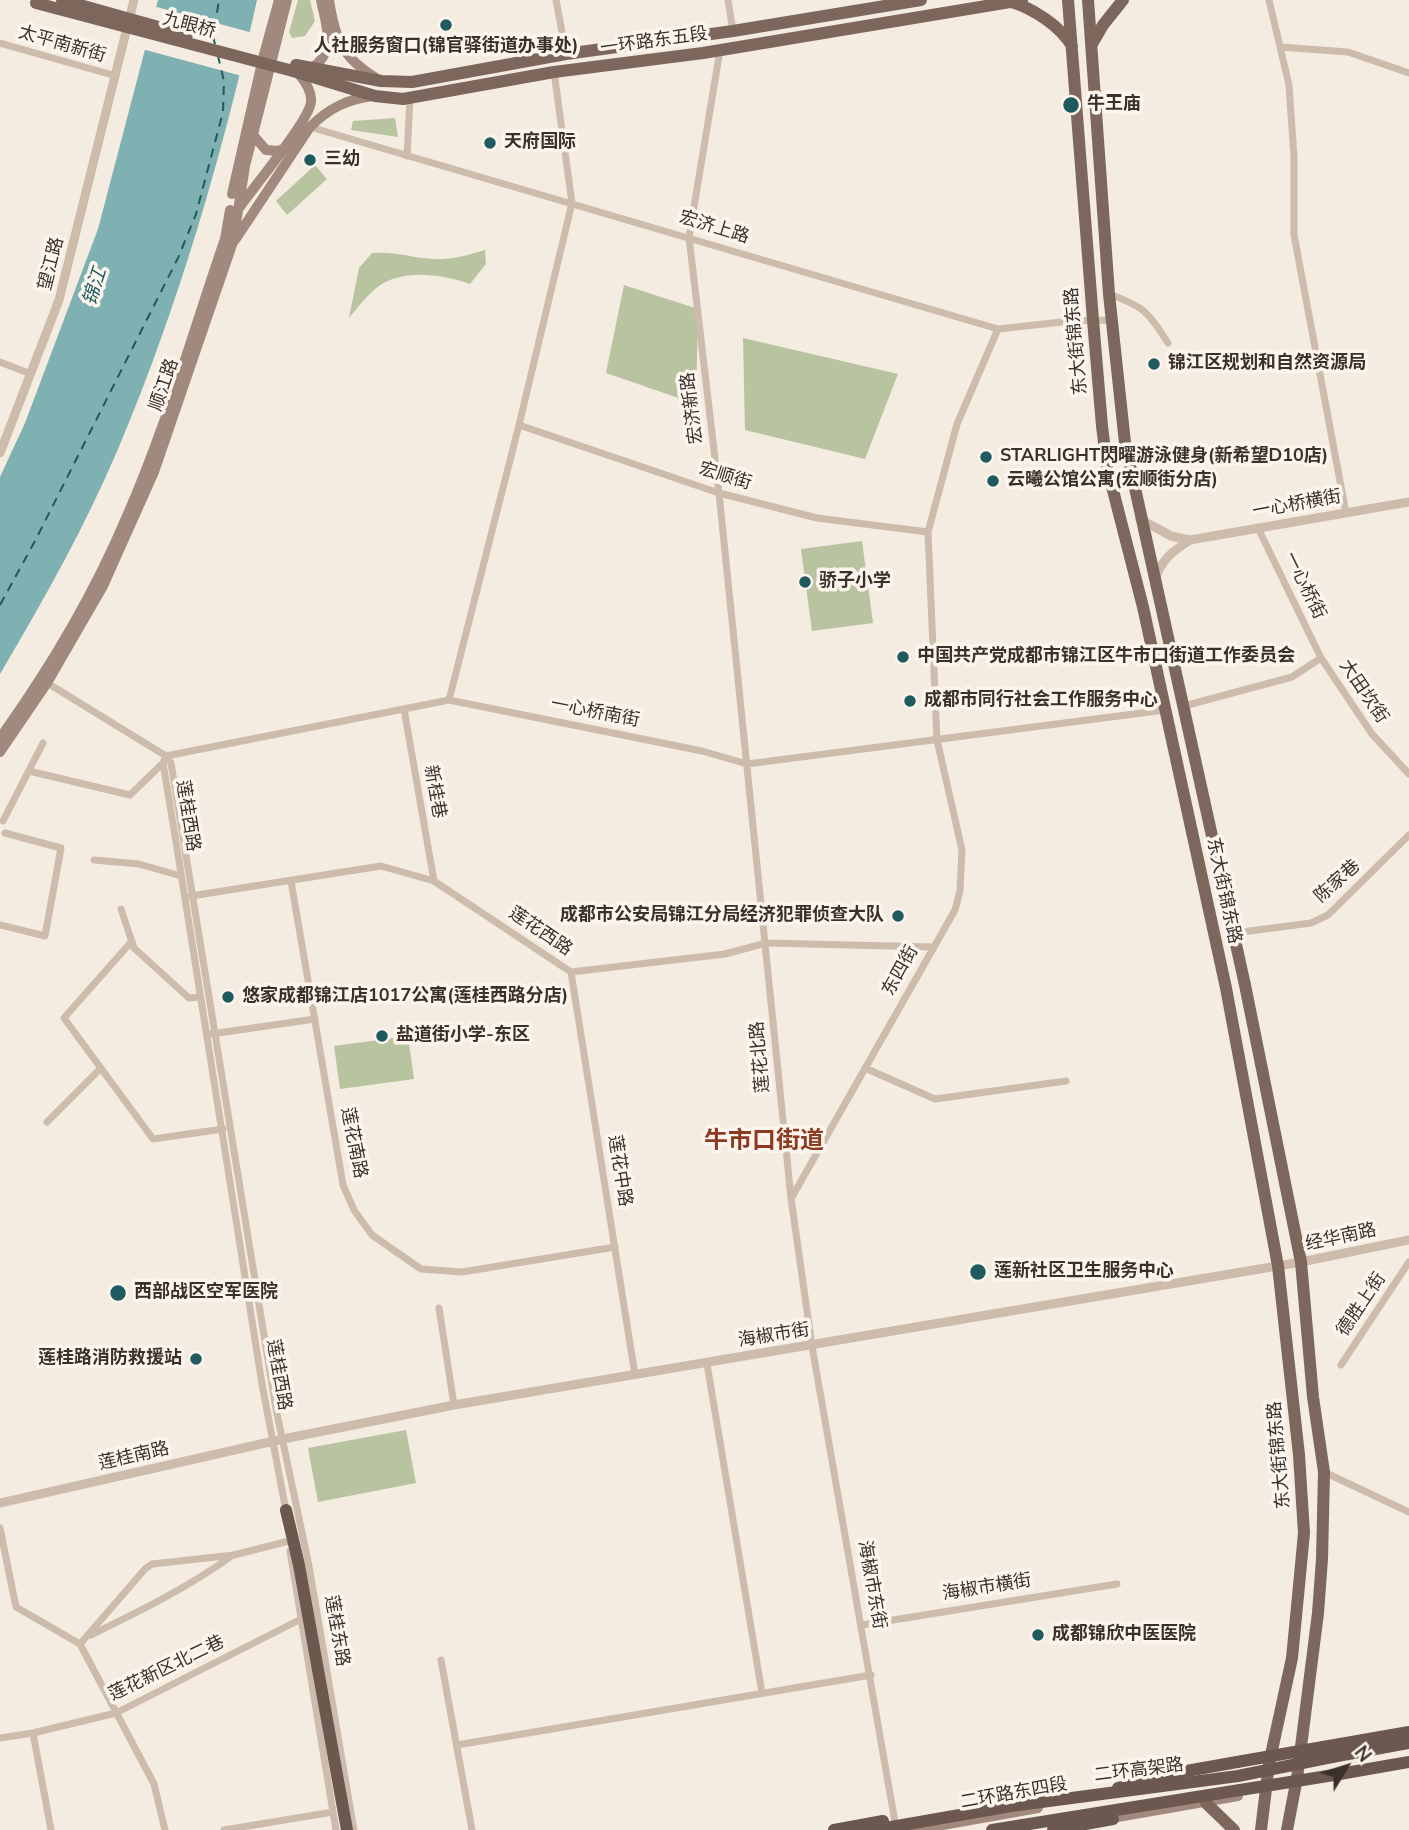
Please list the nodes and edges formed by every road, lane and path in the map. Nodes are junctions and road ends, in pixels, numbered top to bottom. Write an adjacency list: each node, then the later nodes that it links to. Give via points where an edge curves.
1 (62, 0): 24 (main road, 九眼桥, bridge)
2 (134, 0): 27 (street, 望江路)
3 (279, 0): 37 (main road, 顺江路, via 262,58)
4 (287, 0): 32 (main road, 顺江路)
5 (321, 0): 23 (main road, via 327,52)
6 (329, 0): 28 (main road, via 343,49)
7 (556, 0): 22 (street)
8 (728, 0): 16 (street)
9 (921, 0): 16 (main road, 一环路东五段)
10 (1068, 0): 20 (main road, 东大街锦东路)
11 (1088, 0): 18 (main road, 东大街锦东路)
12 (1123, 0): 18 (main road)
13 (1269, 0): 19 (street)
14 (1017, 1): 20 (main road, via 1067,37); 21 (main road, 一环路东五段)
15 (29, 2): 24 (main road, 九眼桥, bridge)
16 (733, 31): 22 (main road, 一环路东五段)
17 (0, 43): 27 (street, 太平南新街)
18 (1091, 44): 40 (main road, 东大街锦东路)
19 (1280, 47): 26 (street, via 1348,52); 53 (street, via 1289,85 1294,235)
20 (1073, 48): 41 (main road, 东大街锦东路)
21 (720, 50): 25 (main road, 一环路东五段); 38 (street, 宏济新路)
22 (566, 54): 28 (main road, 一环路东五段, via 412,82)
23 (312, 68): 24 (main road, 一环路东五段); 28 (main road, 一环路东五段)
24 (295, 70): 29 (main road, 一环路东五段); 33 (main road, via 309,90 311,105)
25 (554, 72): 30 (main road, 一环路东五段); 35 (street)
26 (1409, 73)
27 (116, 76): 46 (street, 望江路, via 59,300)
28 (381, 82)
29 (375, 96): 30 (main road, 一环路东五段); 31 (main road, via 342,103)
30 (411, 99): 34 (street)
31 (310, 127): 34 (street, 宏济上路); 39 (main road)
32 (253, 135): 33 (main road, via 267,150); 36 (main road, 顺江路)
33 (285, 148): 36 (main road)
34 (407, 156): 35 (street, 宏济上路)
35 (572, 203): 38 (street, 宏济上路); 47 (street)
36 (236, 212): 37 (main road); 39 (main road, 顺江路)
37 (227, 226): 61 (main road, 顺江路, via 138,491 96,583)
38 (689, 237): 43 (street, 宏济上路); 49 (street, 宏济新路)
39 (233, 242): 61 (main road, 顺江路, via 135,518 103,586)
40 (1109, 293): 42 (main road, 东大街锦东路); 44 (street, via 1149,314)
41 (1093, 320): 42 (street, 宏济上路); 43 (street, 宏济上路); 52 (main road, 东大街锦东路, via 1101,426)
42 (1112, 320): 50 (main road, 东大街锦东路)
43 (998, 329): 56 (street, 东四街, via 957,424)
44 (1168, 343)
45 (0, 362): 46 (street)
46 (31, 374): 48 (street, 望江路)
47 (519, 425): 49 (street, 宏顺街); 62 (street)
48 (0, 453)
49 (719, 493): 56 (street, 宏顺街, via 817,518); 71 (street, 宏济新路)
50 (1136, 501): 52 (main road); 54 (main road, 东大街锦东路)
51 (1409, 502): 53 (street, 一心桥横街)
52 (1117, 506): 59 (main road, 东大街锦东路)
53 (1346, 513): 55 (street, 一心桥横街)
54 (1140, 519): 57 (street, 一心桥横街, via 1171,536); 58 (main road, 东大街锦东路)
55 (1258, 528): 57 (street, 一心桥横街); 60 (street, 一心桥街)
56 (928, 532): 67 (street, 东四街)
57 (1190, 540): 58 (street, 一心桥横街, via 1168,555)
58 (1155, 581): 59 (main road); 63 (main road, 东大街锦东路)
59 (1137, 585): 65 (main road, 东大街锦东路)
60 (1321, 658): 63 (street, via 1292,677); 73 (street, 大田坎街, via 1372,734)
61 (43, 681): 66 (main road, 顺江路); 69 (main road, 顺江路); 70 (street)
62 (449, 700): 64 (street, 一心桥南街); 71 (street, 一心桥南街)
63 (1184, 706): 84 (main road, 东大街锦东路)
64 (404, 709): 70 (street, 一心桥南街); 80 (street, 新桂巷)
65 (1165, 710): 67 (street, 一心桥南街); 104 (main road, 东大街锦东路, via 1226,988)
66 (0, 738)
67 (937, 740): 71 (street, 一心桥南街); 87 (street, 东四街, via 962,850 962,869 955,910)
68 (43, 743): 72 (street)
69 (0, 752)
70 (165, 760): 72 (street, via 131,795); 78 (street, 莲桂西路); 81 (street, 莲桂西路, via 171,763)
71 (747, 764): 86 (street, 莲花北路)
72 (29, 771): 74 (street)
73 (1409, 774)
74 (2, 820): 75 (street)
75 (2, 835): 83 (street, via 61,848 45,936)
76 (1409, 835): 84 (street, 陈家巷, via 1328,915 1311,923)
77 (94, 860): 78 (street, via 139,864)
78 (181, 876): 81 (street, 莲桂西路)
79 (290, 881): 80 (street, 莲花西路, via 381,866); 81 (street, 莲花西路); 90 (street, 莲花南路)
80 (433, 881): 88 (street, 莲花西路)
81 (189, 896): 89 (street, 莲桂西路); 92 (street, 莲桂西路)
82 (121, 908): 85 (street)
83 (0, 925)
84 (1234, 933): 102 (main road, 东大街锦东路)
85 (132, 941): 89 (street, via 189,998); 93 (street, via 64,1018)
86 (766, 943): 87 (street, 莲花西路); 88 (street, 莲花西路, via 725,954); 99 (street, 莲花北路)
87 (933, 947): 94 (street, 东四街)
88 (571, 972): 101 (street, 莲花中路)
89 (201, 997): 91 (street, 莲桂西路)
90 (315, 1019): 92 (street); 101 (street, 莲花南路, via 344,1185 372,1235 421,1269 462,1272)
91 (206, 1034): 92 (street); 98 (street, 莲桂西路)
92 (216, 1034): 97 (street, 莲桂西路)
93 (101, 1068): 96 (street); 98 (street, via 153,1139)
94 (864, 1068): 95 (street, via 935,1099); 99 (street, 东四街)
95 (1066, 1081)
96 (47, 1122)
97 (231, 1128): 98 (street); 111 (street, 莲桂西路)
98 (222, 1129): 111 (street, 莲桂西路, via 262,1384)
99 (791, 1198): 106 (street, 莲花北路)
100 (1409, 1240): 102 (street, 经华南路)
101 (615, 1247): 109 (street, 莲花中路)
102 (1301, 1262): 104 (street, 经华南路); 112 (main road, 东大街锦东路)
103 (1409, 1262): 108 (street, 德胜上街)
104 (1278, 1266): 106 (street, 海椒市街); 135 (main road, 东大街锦东路, via 1300,1455 1304,1533 1292,1658)
105 (439, 1308): 110 (street)
106 (812, 1346): 107 (street, 海椒市街); 121 (street, 海椒市东街)
107 (707, 1364): 109 (street, 海椒市街); 126 (street)
108 (1341, 1365)
109 (635, 1376): 110 (street, 海椒市街)
110 (454, 1405): 111 (street, 海椒市街)
111 (279, 1440): 113 (street, 莲桂南路); 114 (street, 莲桂东路); 148 (street, 莲桂东路, via 309,1566)
112 (1324, 1472): 115 (street); 133 (main road, 东大街锦东路, via 1318,1614)
113 (0, 1503)
114 (286, 1510): 117 (street, 莲桂东路); 147 (highway)
115 (1409, 1512)
116 (0, 1528): 123 (street, via 16,1607)
117 (289, 1541): 118 (street); 120 (street, 莲桂东路)
118 (234, 1555): 122 (street); 122 (street, via 152,1564)
119 (1118, 1584): 121 (street, 海椒市横街)
120 (300, 1619): 127 (street, 莲花新区北二巷); 141 (street, 莲桂东路)
121 (862, 1625): 125 (street, 海椒市东街)
122 (86, 1637): 123 (street)
123 (80, 1644): 127 (street)
124 (441, 1660): 132 (street)
125 (871, 1675): 126 (street); 152 (street, 海椒市东街)
126 (762, 1693): 132 (street)
127 (116, 1713): 128 (street, 莲花新区北二巷); 144 (street, via 154,1784)
128 (33, 1733): 130 (street, 莲花新区北二巷); 143 (street)
129 (1409, 1735): 133 (main road, 二环路东四段); 138 (highway, bridge, via 1164,1775)
130 (0, 1738)
131 (1409, 1743): 138 (highway, 二环高架路, bridge, via 1238,1776)
132 (457, 1745): 149 (street)
133 (1298, 1758): 135 (main road, 二环路东四段); 136 (main road, 东大街锦东路)
134 (1409, 1760): 136 (main road); 154 (highway, 二环高架路, bridge)
135 (1269, 1764): 137 (main road, 东大街锦东路); 153 (main road, 二环路东四段)
136 (1297, 1779): 137 (main road); 159 (main road, 东大街锦东路)
137 (1266, 1790): 139 (main road); 158 (main road, 东大街锦东路)
138 (1098, 1794): 140 (highway, 二环高架路, bridge)
139 (1206, 1803): 142 (main road); 157 (main road)
140 (1011, 1806): 150 (highway, bridge, via 970,1805); 151 (highway, 二环高架路, bridge)
141 (333, 1812): 145 (street); 146 (street, 莲桂东路)
142 (1113, 1819): 155 (main road); 156 (highway)
143 (51, 1830)
144 (165, 1830)
145 (224, 1830)
146 (336, 1830)
147 (347, 1830)
148 (354, 1830)
149 (472, 1830)
150 (834, 1830)
151 (874, 1830)
152 (896, 1830)
153 (915, 1830)
154 (992, 1830)
155 (1027, 1830)
156 (1052, 1830)
157 (1234, 1830)
158 (1261, 1830)
159 (1287, 1830)

